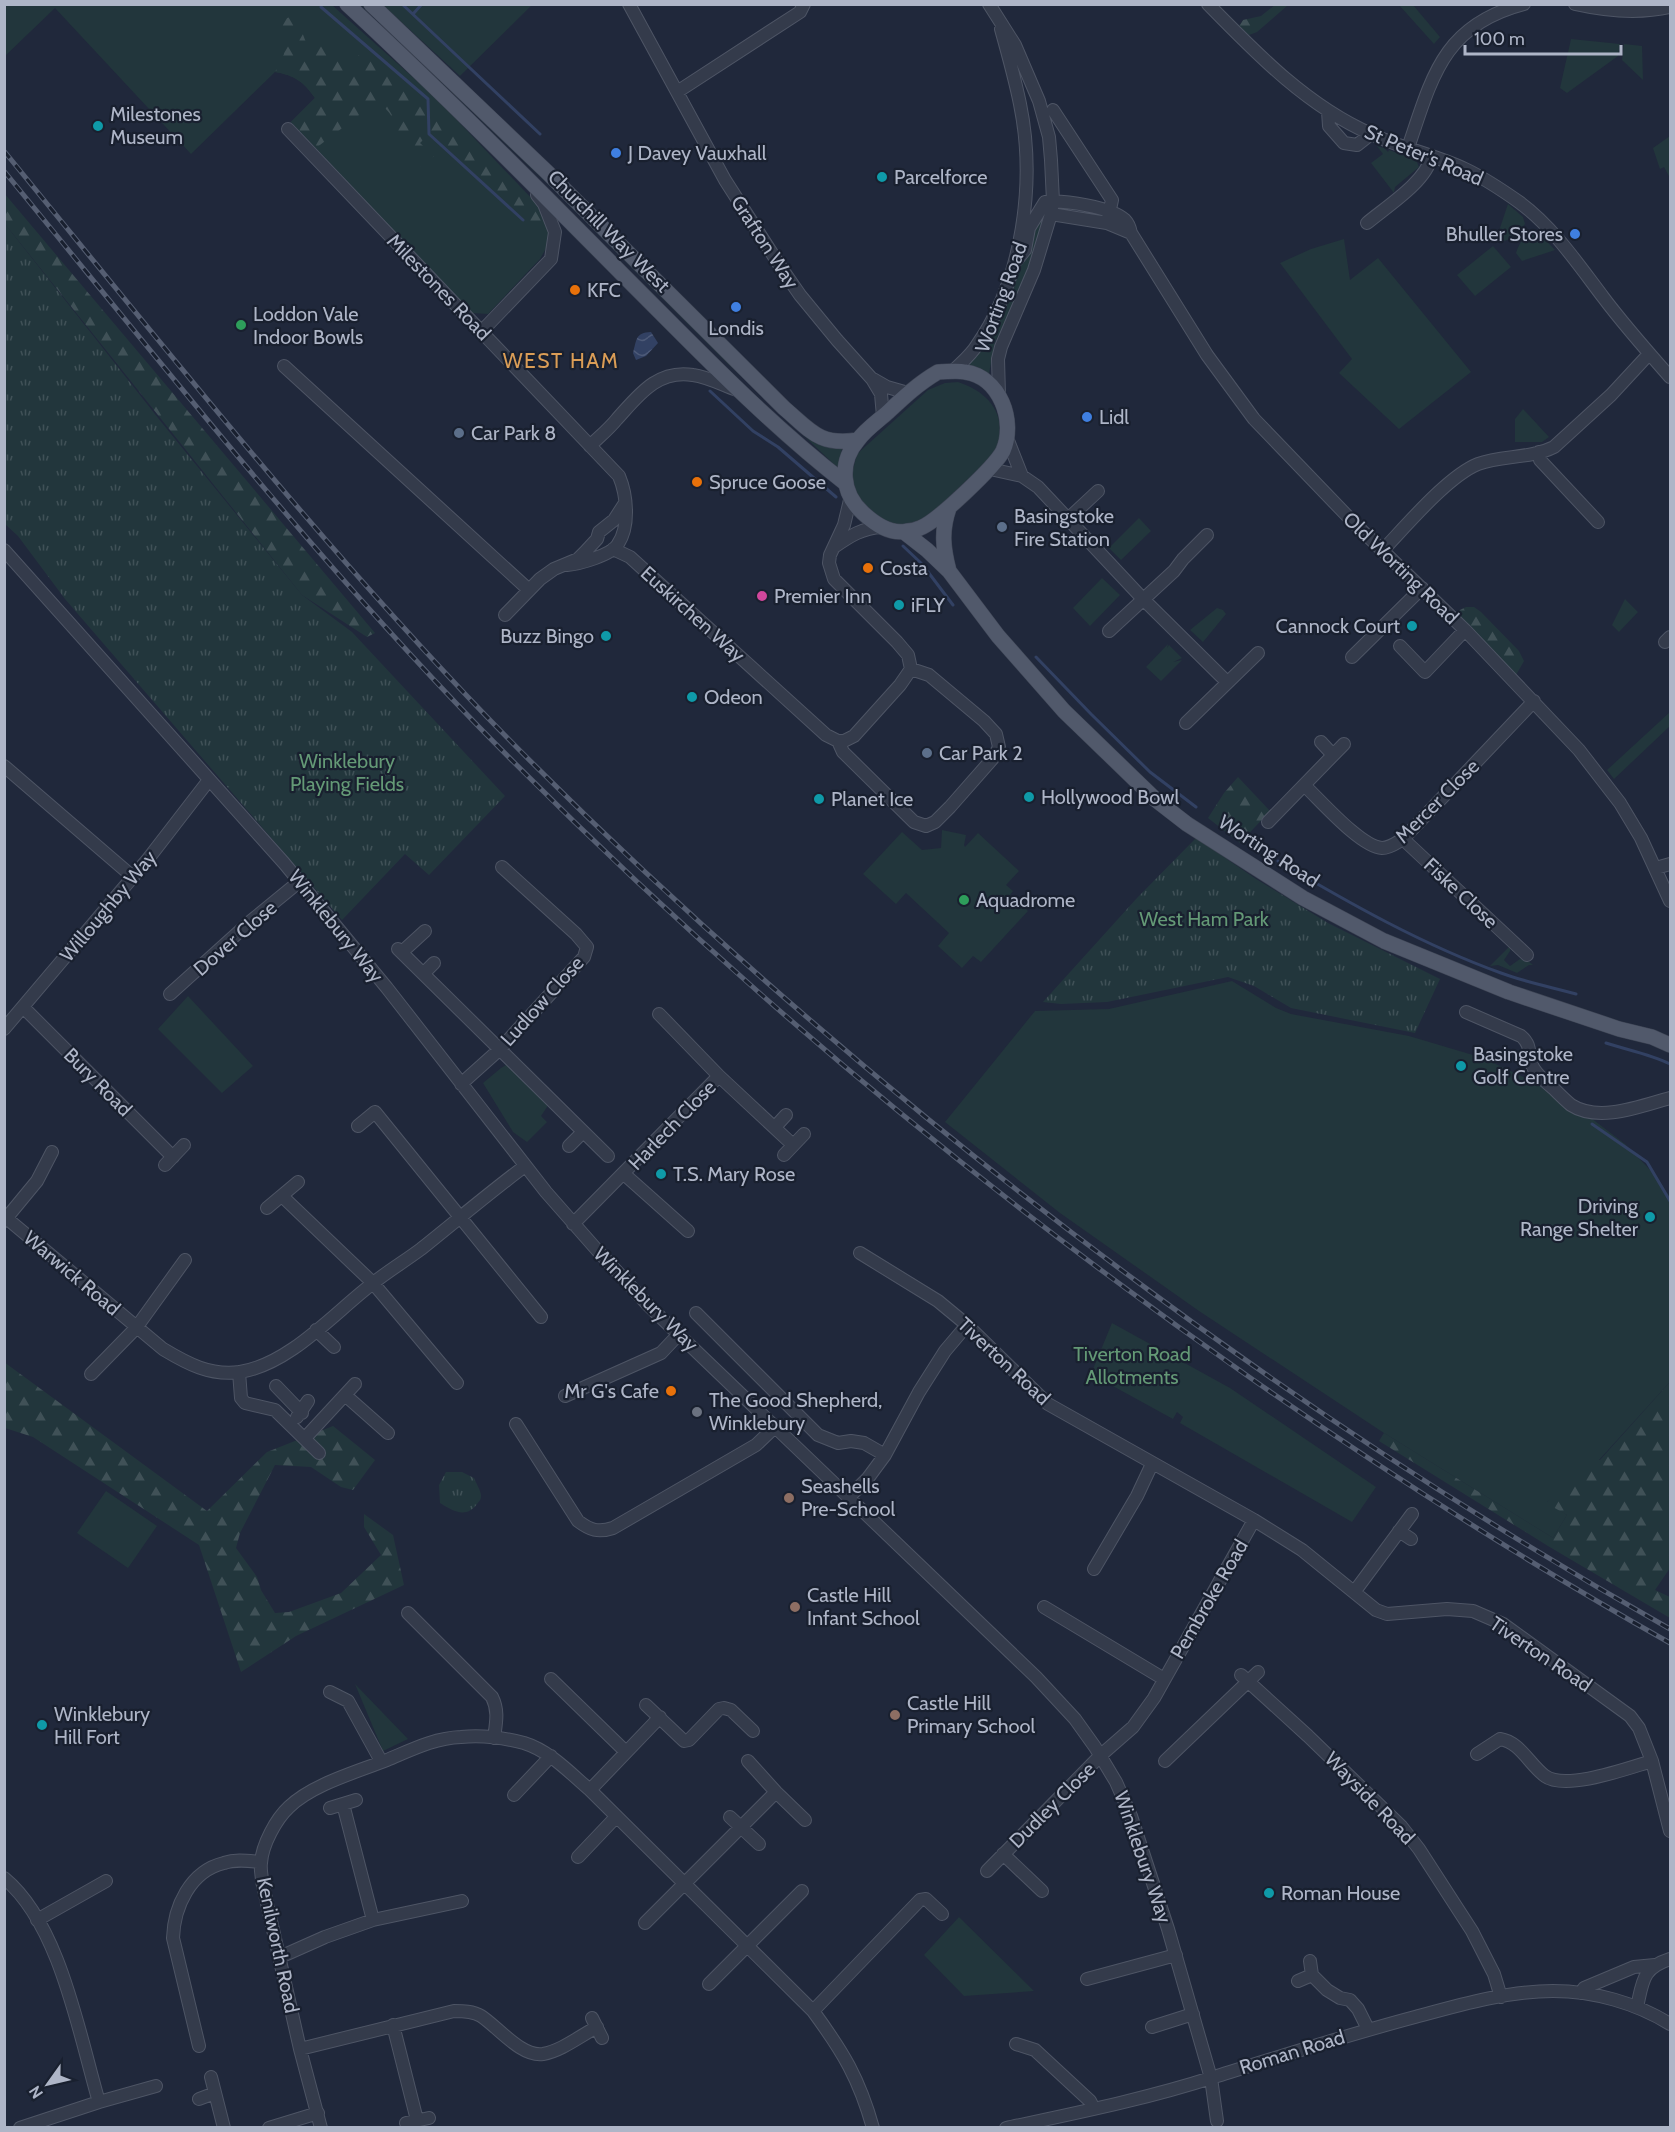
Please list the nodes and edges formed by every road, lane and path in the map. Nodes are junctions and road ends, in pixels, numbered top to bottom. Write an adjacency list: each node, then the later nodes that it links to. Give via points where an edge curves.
1 (347, 4): 17 (main road, Churchill Way West)
2 (371, 4): 35 (main road, Churchill Way West, via 784,408 819,437 840,442)
3 (629, 4): 11 (street, Grafton Way)
4 (804, 4): 11 (street, via 800,12)
5 (989, 4): 10 (street, Worting Road)
6 (1208, 4): 13 (street, St Peter's Road, via 1263,59)
7 (1524, 4): 16 (street, via 1479,22 1445,55 1428,89)
8 (1575, 4): 9 (street, via 1630,11)
9 (1671, 7)
10 (999, 21): 19 (street, Worting Road, via 1022,116); 20 (street, Worting Road, via 1015,45 1039,101 1050,143)
11 (677, 92): 29 (street, Grafton Way, via 725,180 782,269)
12 (1053, 110): 21 (street, via 1112,200)
13 (1329, 111): 15 (street, St Peter's Road); 15 (street, via 1329,126 1344,143 1357,145)
14 (288, 129): 24 (street, Milestones Road)
15 (1371, 134): 16 (street, St Peter's Road)
16 (1408, 148): 18 (street, St Peter's Road)
17 (502, 154): 24 (street, via 544,204 555,232 550,259); 30 (main road, Churchill Way West)
18 (1431, 156): 22 (street, via 1424,175); 25 (street, St Peter's Road, via 1482,178 1535,216 1563,245)
19 (1025, 189): 20 (street); 23 (street, Worting Road)
20 (1049, 207): 21 (street, Old Worting Road); 23 (street, Worting Road, via 1029,228 1025,250); 32 (street, Worting Road, via 1034,270 1001,347)
21 (1109, 218): 55 (street, Old Worting Road, via 1131,233 1212,363 1254,419)
22 (1367, 224)
23 (1017, 260): 27 (street, Worting Road, via 991,323 977,346)
24 (481, 332): 36 (street, Milestones Road)
25 (1649, 354): 28 (street, St Peter's Road); 37 (street, via 1565,438)
26 (284, 366): 59 (street)
27 (952, 372): 31 (main road, via 938,372); 32 (main road, via 981,378)
28 (1671, 377)
29 (872, 379): 31 (street, Grafton Way); 33 (street, Grafton Way, via 881,394)
30 (738, 390): 36 (street, via 693,375 662,377 641,392); 40 (main road, Churchill Way West)
31 (908, 393): 33 (main road)
32 (999, 395): 34 (main road, via 1006,409)
33 (883, 416): 35 (main road)
34 (1007, 438): 38 (main road); 39 (street)
35 (858, 440): 40 (main road, via 848,454)
36 (590, 446): 43 (street, Milestones Road, via 619,476)
37 (1539, 452): 46 (street, via 1540,460); 55 (street, via 1495,459 1464,472)
38 (990, 469): 39 (street); 44 (main road)
39 (1022, 476): 45 (street)
40 (845, 483): 42 (main road)
41 (1098, 491): 45 (street)
42 (850, 500): 48 (main road); 53 (street)
43 (625, 504): 47 (street); 52 (street, Milestones Road, via 626,523)
44 (949, 508): 49 (main road, via 920,528); 57 (main road, Worting Road, via 942,539)
45 (1068, 519): 60 (street)
46 (1597, 522)
47 (605, 527): 51 (street); 52 (street, via 616,529)
48 (882, 527): 49 (main road); 53 (street, via 857,532)
49 (904, 532): 57 (main road, Worting Road)
50 (1207, 534): 60 (street)
51 (597, 538): 52 (street, via 602,548); 56 (street)
52 (614, 546): 56 (street, via 591,560); 71 (street, Euskirchen Way, via 826,735)
53 (832, 549): 67 (street, via 834,579 897,642 908,655)
54 (4, 550): 76 (street, Winklebury Way)
55 (1383, 550): 58 (street, Old Worting Road)
56 (567, 565): 59 (street, via 554,569)
57 (949, 571): 96 (main road, Worting Road, via 998,636 1064,711 1156,800 1187,824 1303,898 1384,941 1509,992)
58 (1422, 588): 62 (street, Old Worting Road); 66 (street)
59 (529, 590): 61 (street)
60 (1143, 599): 63 (street); 68 (street)
61 (505, 615)
62 (1465, 630): 64 (street, via 1425,672); 69 (street, Old Worting Road)
63 (1109, 631)
64 (1400, 646)
65 (1258, 653): 68 (street)
66 (1352, 657)
67 (911, 669): 71 (street, via 854,736); 71 (street, Euskirchen Way, via 939,682 996,734 999,747 935,822 926,826 914,822 843,752)
68 (1227, 682): 70 (street)
69 (1534, 702): 79 (street, Mercer Close); 82 (street, Old Worting Road, via 1579,750 1620,803)
70 (1186, 723)
71 (838, 741)
72 (1321, 742): 74 (street)
73 (1344, 744): 74 (street)
74 (1334, 755): 77 (street)
75 (4, 766): 83 (street)
76 (209, 780): 83 (street, Willoughby Way); 84 (street, Winklebury Way)
77 (1305, 786): 78 (street); 79 (street, Mercer Close, via 1365,843 1390,848)
78 (1268, 822)
79 (1403, 839): 87 (street, Fiske Close)
80 (1671, 864): 82 (street)
81 (502, 867): 98 (street, Ludlow Close, via 587,947 584,957)
82 (1656, 868): 85 (street, Old Worting Road)
83 (133, 877): 91 (street, Willoughby Way)
84 (300, 881): 90 (street, Dover Close); 100 (street, Winklebury Way)
85 (1671, 902)
86 (425, 931): 89 (street, via 400,950)
87 (1519, 952)
88 (434, 963): 89 (street)
89 (424, 973): 98 (street)
90 (170, 994)
91 (23, 1007): 94 (street, Willoughby Way); 108 (street, Bury Road, via 169,1161)
92 (1466, 1012): 101 (street, via 1521,1036 1530,1048 1535,1071 1581,1109 1601,1113)
93 (659, 1014): 99 (street, Harlech Close)
94 (4, 1029)
95 (1671, 1033): 96 (main road, Worting Road)
96 (1652, 1037): 97 (main road, Worting Road)
97 (1671, 1045)
98 (500, 1049): 100 (street, Ludlow Close); 105 (street)
99 (720, 1076): 104 (street, Harlech Close); 114 (street, Harlech Close)
100 (461, 1084): 113 (street, Winklebury Way)
101 (1671, 1098)
102 (786, 1115): 104 (street)
103 (358, 1126): 118 (street, via 375,1112)
104 (775, 1127): 107 (street, Harlech Close)
105 (584, 1132): 109 (street); 112 (street)
106 (804, 1134): 107 (street)
107 (794, 1145): 111 (street)
108 (184, 1146)
109 (569, 1146)
110 (52, 1152): 119 (street, Warwick Road, via 37,1181)
111 (784, 1155)
112 (608, 1156)
113 (525, 1166): 118 (street, Warwick Road); 120 (street, Winklebury Way)
114 (624, 1174): 120 (street, Harlech Close); 121 (street, Harlech Close)
115 (298, 1182): 116 (street)
116 (282, 1196): 117 (street); 124 (street)
117 (267, 1208)
118 (459, 1216): 124 (street, Warwick Road); 126 (street)
119 (5, 1218): 128 (street, Warwick Road)
120 (573, 1224): 130 (street, Winklebury Way)
121 (688, 1231)
122 (860, 1253): 127 (street, Tiverton Road, via 938,1300)
123 (185, 1260): 128 (street, Warwick Road)
124 (373, 1283): 129 (street, Warwick Road); 134 (street)
125 (696, 1313): 147 (street, via 818,1435 838,1443 864,1443)
126 (541, 1317)
127 (967, 1325): 147 (street, via 919,1392); 148 (street, Tiverton Road, via 1048,1404)
128 (136, 1328): 132 (street, Warwick Road, via 190,1366 209,1372); 133 (street, Warwick Road)
129 (316, 1330): 131 (street); 132 (street, Warwick Road, via 275,1360)
130 (679, 1334): 138 (street, via 661,1353); 143 (street, Winklebury Way)
131 (334, 1347)
132 (239, 1372): 142 (street, via 245,1403 275,1410)
133 (91, 1374)
134 (457, 1383)
135 (355, 1384): 137 (street)
136 (276, 1386): 140 (street)
137 (345, 1395): 144 (street); 145 (street)
138 (565, 1396)
139 (308, 1401): 140 (street)
140 (302, 1413): 142 (street)
141 (516, 1424): 143 (street, via 578,1521 596,1532 613,1528 756,1445)
142 (291, 1425): 145 (street)
143 (776, 1426): 149 (street, Winklebury Way)
144 (388, 1433)
145 (305, 1438): 146 (street)
146 (318, 1453)
147 (885, 1455): 149 (street)
148 (1152, 1464): 151 (street, Tiverton Road); 154 (street)
149 (849, 1497): 168 (street, Winklebury Way, via 1036,1677 1075,1719)
150 (1412, 1514): 152 (street)
151 (1254, 1520): 155 (street, Tiverton Road, via 1302,1550); 161 (street, Pembroke Road)
152 (1399, 1531): 153 (street); 155 (street)
153 (1412, 1539)
154 (1094, 1569)
155 (1354, 1591): 174 (street, Tiverton Road, via 1376,1610 1387,1614 1464,1610 1503,1624 1630,1716)
156 (1044, 1607): 161 (street, Pembroke Road)
157 (408, 1613): 166 (street, via 492,1697 497,1716)
158 (1258, 1672): 159 (street)
159 (1244, 1678): 173 (street); 212 (street, Wayside Road, via 1401,1826 1472,1931)
160 (551, 1679): 167 (street)
161 (1164, 1679): 168 (street, Pembroke Road, via 1133,1727)
162 (330, 1692): 171 (street, via 348,1701)
163 (646, 1705): 164 (street)
164 (660, 1717): 165 (street, via 684,1741 724,1708); 167 (street)
165 (753, 1731)
166 (494, 1738): 169 (street, Kenilworth Road, via 537,1747); 171 (street, Kenilworth Road, via 438,1740)
167 (626, 1752): 175 (street)
168 (1101, 1755): 187 (street, Dudley Close); 202 (street, Winklebury Way, via 1135,1825)
169 (551, 1756): 175 (street, Kenilworth Road); 177 (street)
170 (1477, 1756): 174 (street, via 1500,1739 1510,1740 1546,1776 1560,1782 1606,1775)
171 (381, 1761): 189 (street, Kenilworth Road, via 308,1793 289,1807 273,1826)
172 (748, 1761): 176 (street)
173 (1165, 1761)
174 (1652, 1761): 185 (street, Tiverton Road)
175 (590, 1790): 181 (street, Kenilworth Road)
176 (776, 1792): 183 (street); 184 (street)
177 (514, 1795)
178 (356, 1800): 179 (street)
179 (343, 1804): 180 (street); 198 (street)
180 (330, 1808)
181 (616, 1817): 188 (street); 193 (street, Kenilworth Road)
182 (730, 1817): 184 (street)
183 (805, 1820)
184 (740, 1827): 186 (street); 193 (street)
185 (1671, 1831)
186 (759, 1844)
187 (1003, 1854): 190 (street, Dudley Close); 195 (street, Dudley Close)
188 (578, 1857)
189 (261, 1862): 203 (street, Kenilworth Road); 222 (street, via 222,1863 207,1870 179,1903 173,1938)
190 (987, 1870)
191 (4, 1878): 197 (street, via 18,1890)
192 (106, 1881): 197 (street)
193 (683, 1884): 199 (street); 201 (street, Kenilworth Road)
194 (802, 1891): 201 (street)
195 (1042, 1891)
196 (458, 1898): 198 (street)
197 (38, 1920): 229 (street, via 63,1976)
198 (374, 1920): 203 (street)
199 (645, 1923)
200 (933, 1924): 214 (street, via 944,1912 926,1899 920,1900)
201 (748, 1944): 210 (street); 214 (street, Kenilworth Road)
202 (1176, 1954): 208 (street); 215 (street, Winklebury Way)
203 (280, 1957): 223 (street, Kenilworth Road)
204 (1671, 1959): 206 (street)
205 (1310, 1961): 207 (street)
206 (1655, 1965): 211 (street, via 1634,1967 1584,1988); 213 (street, via 1646,1975)
207 (1312, 1975): 209 (street); 220 (street, via 1327,1990 1350,2000)
208 (1087, 1979)
209 (1298, 1981)
210 (709, 1984)
211 (1581, 1993): 212 (street, Roman Road, via 1553,1991); 213 (street, Roman Road)
212 (1501, 1997): 220 (street, Roman Road)
213 (1637, 2007): 216 (street, Roman Road)
214 (813, 2011): 239 (street, Kenilworth Road, via 854,2073)
215 (1192, 2014): 218 (street, via 1167,2028); 225 (street, Winklebury Way)
216 (1671, 2024)
217 (393, 2025): 219 (street, via 466,2011 479,2014 514,2043 540,2055); 223 (street); 232 (street)
218 (1152, 2027)
219 (597, 2028)
220 (1368, 2029): 225 (street, Roman Road)
221 (1016, 2044): 230 (street, via 1035,2050)
222 (200, 2047)
223 (300, 2049): 231 (street, Kenilworth Road)
224 (211, 2078): 227 (street)
225 (1211, 2078): 230 (street, Roman Road); 233 (street, Winklebury Way)
226 (156, 2086): 229 (street)
227 (215, 2093): 228 (street); 236 (street)
228 (199, 2099)
229 (99, 2102): 234 (street)
230 (1094, 2109): 240 (street, Roman Road)
231 (318, 2113): 237 (street); 238 (street, Kenilworth Road)
232 (417, 2120)
233 (1217, 2121)
234 (51, 2123): 235 (street)
235 (20, 2127)
236 (224, 2127)
237 (269, 2127)
238 (321, 2127)
239 (873, 2127)
240 (1006, 2127)

